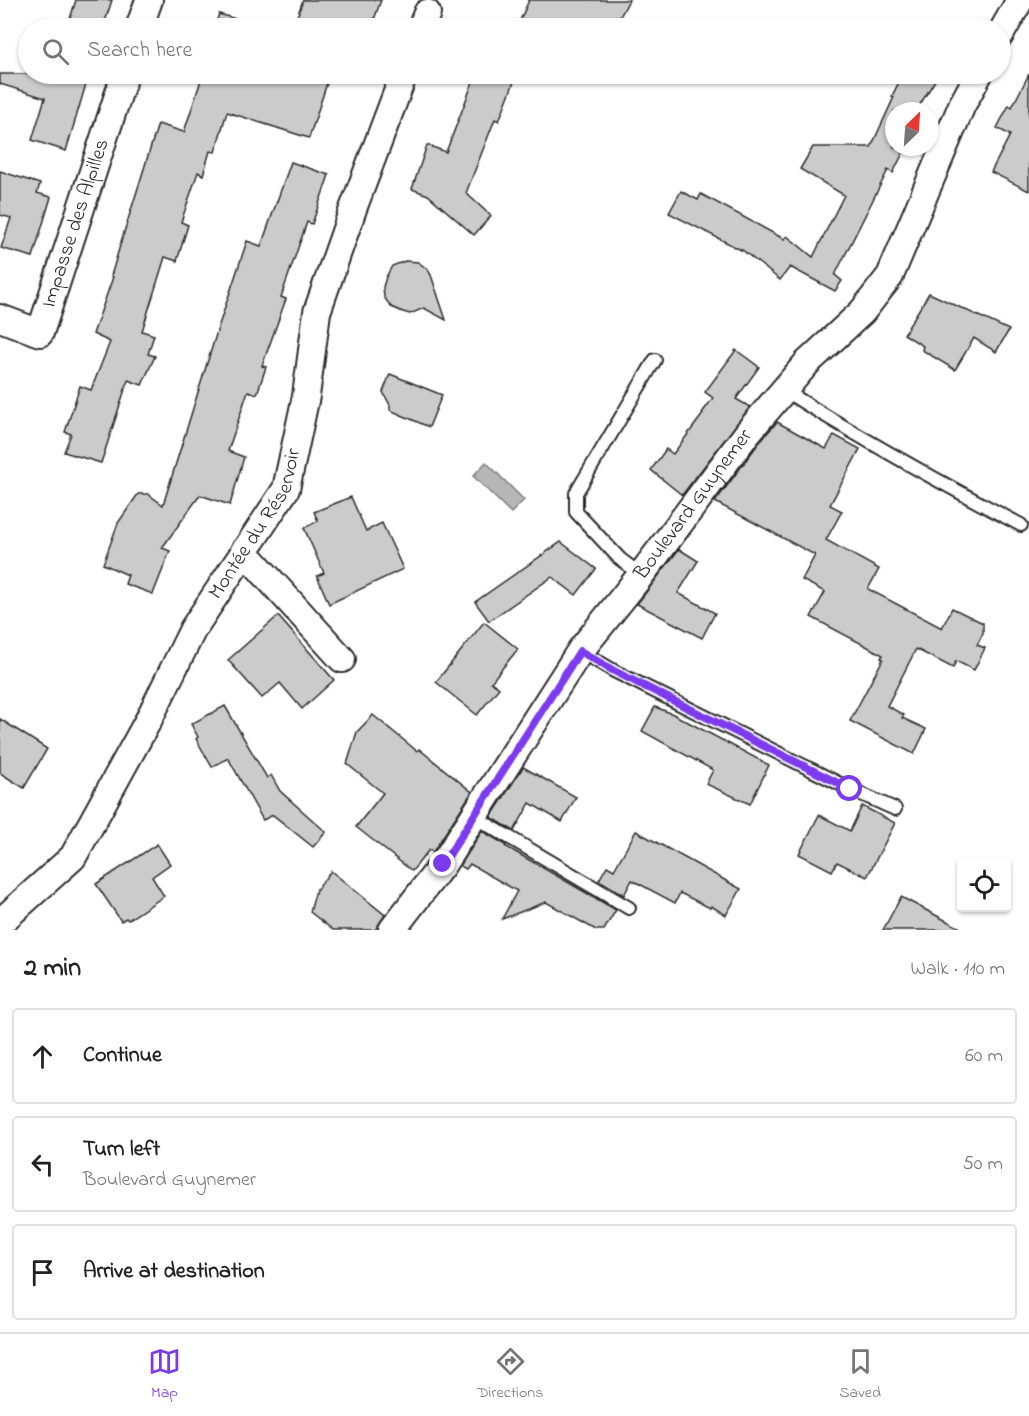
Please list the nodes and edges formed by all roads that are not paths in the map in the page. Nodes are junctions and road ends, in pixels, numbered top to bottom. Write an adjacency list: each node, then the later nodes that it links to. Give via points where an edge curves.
1 (149, 0): 3 (street)
2 (1020, 0): 4 (street)
3 (143, 18)
4 (1010, 18)
5 (122, 84): 8 (street, Impasse des Alpilles, via 40,333)
6 (400, 84): 12 (street, Montée du Réservoir, via 317,312 306,396 286,489)
7 (974, 84): 10 (street, Boulevard Guynemer, via 890,276 862,312)
8 (0, 318)
9 (655, 360): 13 (lane, via 576,493 576,512 620,559)
10 (784, 390): 11 (lane); 13 (street, Boulevard Guynemer)
11 (1021, 525)
12 (244, 550): 15 (street); 19 (street, Montée du Réservoir, via 193,629 72,857)
13 (641, 575): 14 (street, Boulevard Guynemer)
14 (580, 651): 16 (lane, via 624,677); 17 (street, Boulevard Guynemer)
15 (342, 659)
16 (895, 809)
17 (473, 816): 18 (lane); 20 (street, Boulevard Guynemer, via 443,864)
18 (629, 908)
19 (0, 920)
20 (392, 930)

